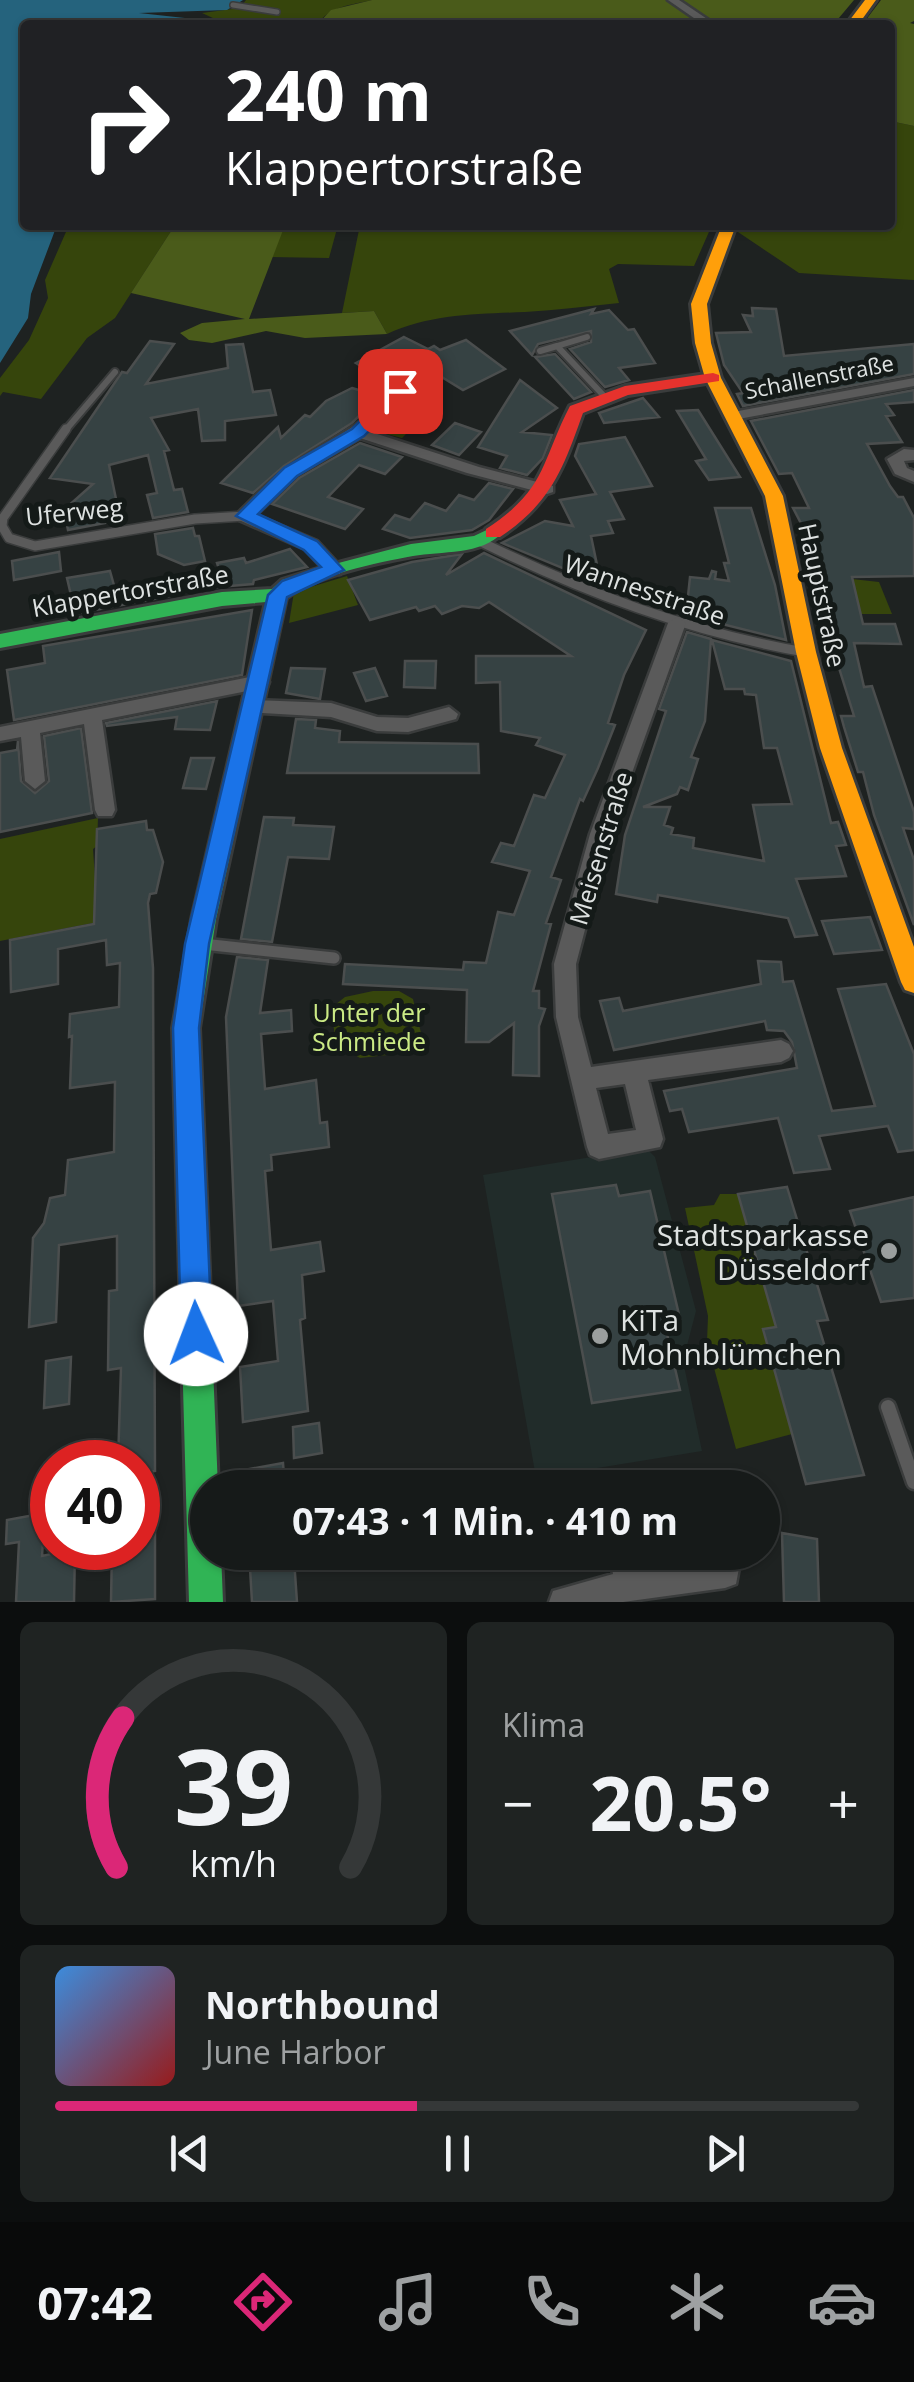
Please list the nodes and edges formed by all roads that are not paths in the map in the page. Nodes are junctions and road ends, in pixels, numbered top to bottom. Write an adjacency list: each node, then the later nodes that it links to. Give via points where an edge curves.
1 (673, 0): 5 (street)
2 (871, 0): 6 (street)
3 (234, 4): 4 (lane)
4 (277, 12)
5 (703, 20)
6 (856, 20)
7 (727, 230): 13 (street, Hauptstraße, via 699,304)
8 (587, 337): 9 (lane)
9 (557, 346): 10 (lane); 15 (lane)
10 (540, 351)
11 (115, 372): 21 (lane, Uferweg, via 80,409 3,518 9,538 34,546)
12 (406, 378): 17 (street)
13 (714, 378): 15 (street); 16 (street, Hauptstraße)
14 (914, 382): 16 (street, Schallenstraße)
15 (604, 396): 20 (street, Klappertorstraße, via 576,410)
16 (733, 416): 27 (street, Hauptstraße, via 774,496)
17 (358, 432): 20 (street); 21 (street, via 290,472)
18 (914, 455): 19 (street, via 895,460)
19 (914, 477)
20 (547, 489): 22 (street, Klappertorstraße)
21 (245, 516): 23 (street, Uferweg, via 311,545)
22 (479, 541): 23 (street, Klappertorstraße); 25 (lane, Wannesstraße, via 558,582)
23 (334, 570): 24 (street, Klappertorstraße)
24 (278, 595): 26 (street, Klappertorstraße, via 222,599); 28 (street)
25 (678, 623): 27 (lane, Wannesstraße); 42 (street, Meisenstraße, via 600,834 565,964 567,1018)
26 (0, 642)
27 (806, 652): 36 (street, Hauptstraße, via 849,807)
28 (260, 682): 29 (street); 31 (street)
29 (254, 708): 30 (street, via 331,710 408,725); 37 (street)
30 (449, 714)
31 (92, 716): 32 (street); 35 (street)
32 (30, 728): 33 (street); 34 (street)
33 (0, 734)
34 (35, 781)
35 (106, 810)
36 (905, 938): 39 (street, Hauptstraße)
37 (197, 944): 38 (lane); 48 (street, via 186,1028)
38 (334, 958)
39 (914, 982)
40 (782, 1051): 41 (street)
41 (634, 1072): 42 (street); 42 (street, Meisenstraße, via 651,1138 599,1148)
42 (581, 1079)
43 (888, 1407): 44 (lane)
44 (914, 1482)
45 (627, 1570): 47 (street)
46 (726, 1570): 47 (street)
47 (630, 1586): 49 (street)
48 (206, 1602)
49 (564, 1602)

